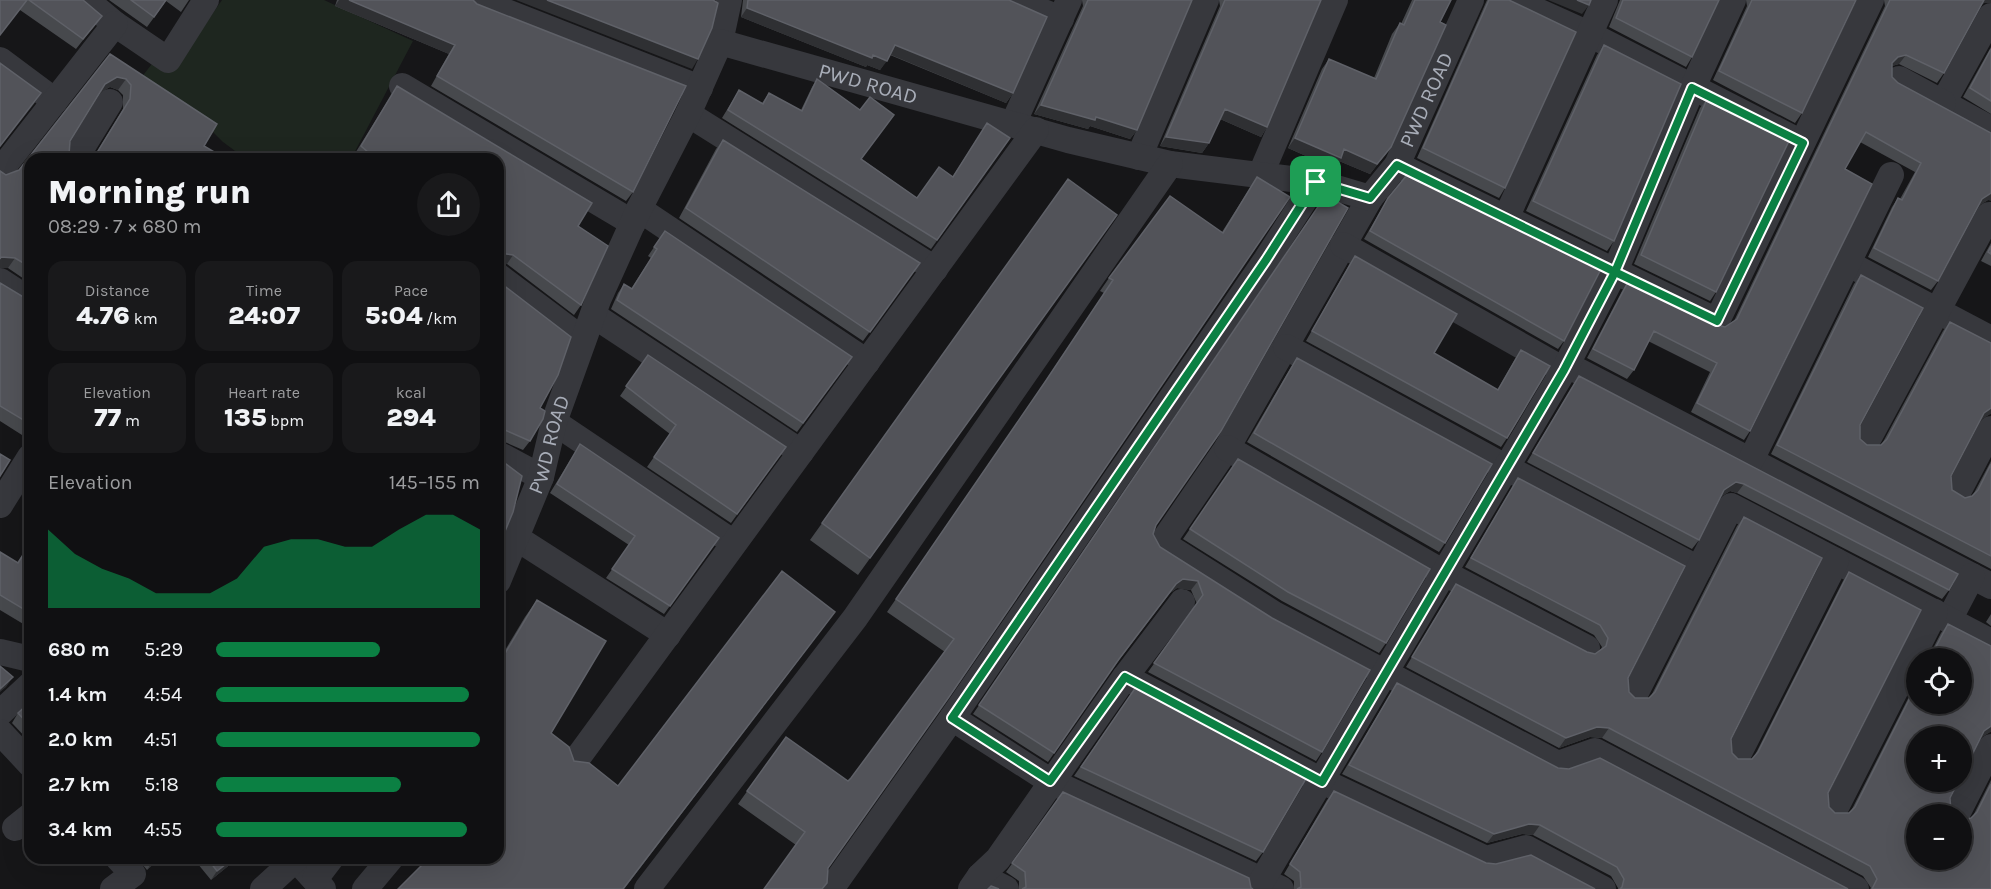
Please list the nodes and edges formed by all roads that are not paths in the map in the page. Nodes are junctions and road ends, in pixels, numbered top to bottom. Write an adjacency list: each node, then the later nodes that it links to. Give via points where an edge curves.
1 (206, 0): 15 (street, via 168,60)
2 (476, 0): 21 (street)
3 (729, 0): 17 (street)
4 (1014, 0): 13 (street)
5 (1206, 0): 31 (street)
6 (1335, 0): 36 (street)
7 (1471, 0): 34 (street, PWD ROAD)
8 (1513, 0): 16 (street)
9 (1605, 0): 16 (street)
10 (1733, 0): 22 (street)
11 (1871, 0): 29 (street)
12 (89, 1): 15 (street)
13 (1065, 9): 27 (street)
14 (1991, 16): 25 (street)
15 (115, 24): 23 (street)
16 (1589, 34): 22 (street); 41 (street)
17 (720, 42): 21 (street, PWD ROAD); 27 (street, PWD ROAD)
18 (0, 60): 23 (street)
19 (1899, 79): 25 (street)
20 (402, 86): 40 (street)
21 (700, 88): 26 (street, PWD ROAD)
22 (1692, 88): 29 (street); 45 (street)
23 (55, 101): 32 (street)
24 (110, 102): 30 (street)
25 (1943, 103): 28 (street)
26 (688, 114): 40 (street, PWD ROAD); 44 (street)
27 (1024, 128): 31 (street, PWD ROAD); 44 (street)
28 (1991, 129)
29 (1803, 143): 45 (street, via 1717,321)
30 (79, 153)
31 (1139, 157): 33 (street, PWD ROAD)
32 (11, 159)
33 (1170, 164): 36 (street, PWD ROAD); 108 (street, via 855,618)
34 (1397, 165): 38 (street, PWD ROAD); 41 (street)
35 (1891, 175): 43 (street)
36 (1260, 176): 37 (street, PWD ROAD)
37 (1316, 182): 38 (street, PWD ROAD); 87 (street)
38 (1370, 198): 42 (street)
39 (1989, 215): 49 (street)
40 (636, 216): 50 (street, PWD ROAD); 54 (street)
41 (1506, 218): 45 (street)
42 (1343, 245): 53 (street); 55 (street, via 1463,315)
43 (1847, 263): 49 (street); 62 (street)
44 (935, 268): 54 (street)
45 (1615, 272): 55 (street)
46 (0, 281): 48 (street)
47 (504, 281): 52 (street)
48 (24, 297)
49 (1936, 310): 51 (street); 58 (street)
50 (593, 315): 52 (street, PWD ROAD); 60 (street)
51 (1991, 339)
52 (583, 340): 56 (street, PWD ROAD)
53 (1286, 347): 59 (street); 64 (street)
54 (867, 362): 60 (street)
55 (1566, 368): 62 (street); 64 (street)
56 (554, 422): 65 (street, PWD ROAD); 69 (street)
57 (1991, 429): 66 (street)
58 (1867, 441)
59 (1227, 448): 73 (street); 82 (street, via 1162,543 1274,614)
60 (801, 452): 69 (street)
61 (504, 457): 65 (street)
62 (1750, 460): 74 (street)
63 (24, 466): 67 (street)
64 (1507, 468): 72 (street); 73 (street)
65 (541, 477): 68 (street, PWD ROAD)
66 (1958, 492)
67 (0, 504)
68 (518, 539): 71 (street, PWD ROAD); 77 (street)
69 (734, 543): 77 (street)
70 (1836, 561): 72 (street, via 1731,506); 76 (street); 90 (street)
71 (504, 568)
72 (1699, 569): 85 (street)
73 (1446, 574): 79 (street); 82 (street)
74 (1981, 581): 76 (street)
75 (1182, 602): 83 (street)
76 (1942, 616): 78 (street); 96 (street)
77 (668, 635): 92 (street)
78 (1991, 642)
79 (1587, 648)
80 (0, 652): 81 (street)
81 (24, 658)
82 (1385, 673): 94 (street); 112 (street, via 1558,764 1595,751)
83 (1125, 677): 93 (street); 94 (street)
84 (24, 691): 86 (street)
85 (1635, 694)
86 (0, 713)
87 (952, 718): 93 (street); 109 (street)
88 (0, 732): 91 (street)
89 (1991, 747): 95 (street)
90 (1738, 755)
91 (24, 758)
92 (571, 767)
93 (1050, 781): 102 (street, via 998,859); 104 (street)
94 (1322, 782): 104 (street); 111 (street, via 1486,859 1526,848)
95 (1962, 804)
96 (1835, 809)
97 (124, 864): 105 (street, via 133,874)
98 (289, 864): 106 (street)
99 (301, 864): 103 (street)
100 (329, 864): 103 (street)
101 (386, 864): 107 (street)
102 (975, 882): 110 (street)
103 (319, 884)
104 (1266, 886)
105 (113, 889)
106 (262, 889)
107 (365, 889)
108 (647, 889)
109 (831, 889)
110 (1006, 889)
111 (1603, 889)
112 (1856, 889)

